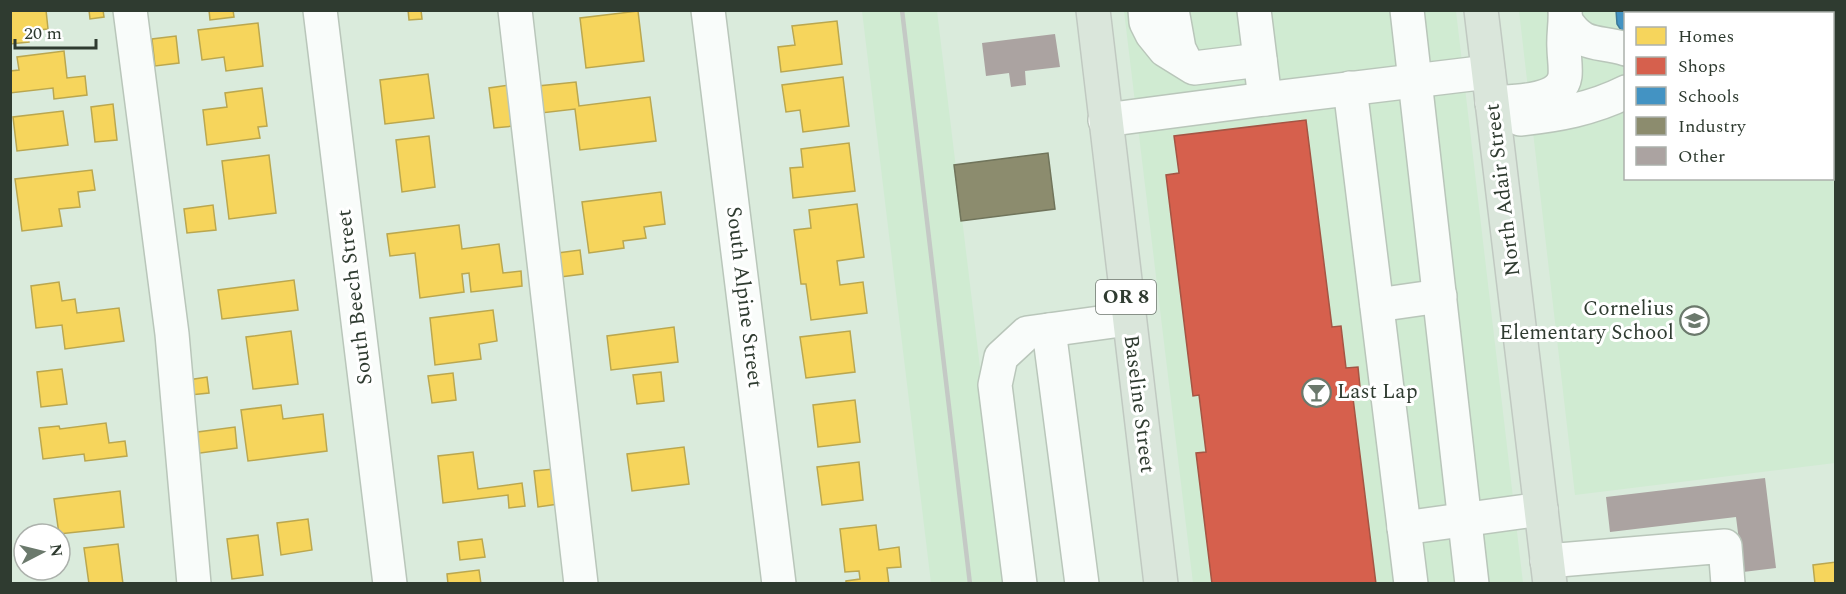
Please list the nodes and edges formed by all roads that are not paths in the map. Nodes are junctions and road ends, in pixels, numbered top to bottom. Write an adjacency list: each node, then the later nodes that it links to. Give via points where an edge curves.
1 (130, 10): 30 (street, via 172,334)
2 (320, 10): 31 (street, South Beech Street)
3 (515, 10): 32 (street)
4 (708, 10): 33 (street, South Alpine Street)
5 (1093, 10): 21 (highway, Baseline Street / OR 8)
6 (1145, 10): 14 (street, via 1152,34 1165,50)
7 (1172, 10): 14 (street)
8 (1254, 10): 13 (street)
9 (1407, 10): 16 (street)
10 (1481, 10): 15 (highway, North Adair Street)
11 (1565, 16): 12 (street, via 1575,35); 20 (street, via 1565,75 1561,88 1550,96)
12 (1624, 49)
13 (1260, 60): 14 (street, via 1194,68); 19 (street)
14 (1185, 61)
15 (1488, 72): 16 (street); 20 (highway, North Adair Street)
16 (1415, 80): 17 (street); 22 (street)
17 (1350, 88): 19 (street); 23 (street)
18 (1624, 93): 20 (street, via 1562,115)
19 (1264, 99): 21 (street)
20 (1493, 113): 26 (highway, North Adair Street)
21 (1105, 120): 24 (highway, Baseline Street / OR 8)
22 (1440, 296): 23 (street); 27 (street)
23 (1377, 305): 28 (street)
24 (1128, 319): 25 (street); 36 (highway, Baseline Street / OR 8)
25 (1049, 330): 34 (street, via 1027,333 1001,357 995,385); 35 (street)
26 (1541, 509): 27 (street); 29 (highway, North Adair Street)
27 (1465, 520): 28 (street); 38 (street)
28 (1404, 528): 37 (street)
29 (1548, 572): 39 (street, via 1725,546)
30 (194, 584)
31 (390, 584)
32 (581, 584)
33 (779, 584)
34 (1020, 584)
35 (1082, 584)
36 (1161, 584)
37 (1411, 584)
38 (1472, 584)
39 (1728, 584)

